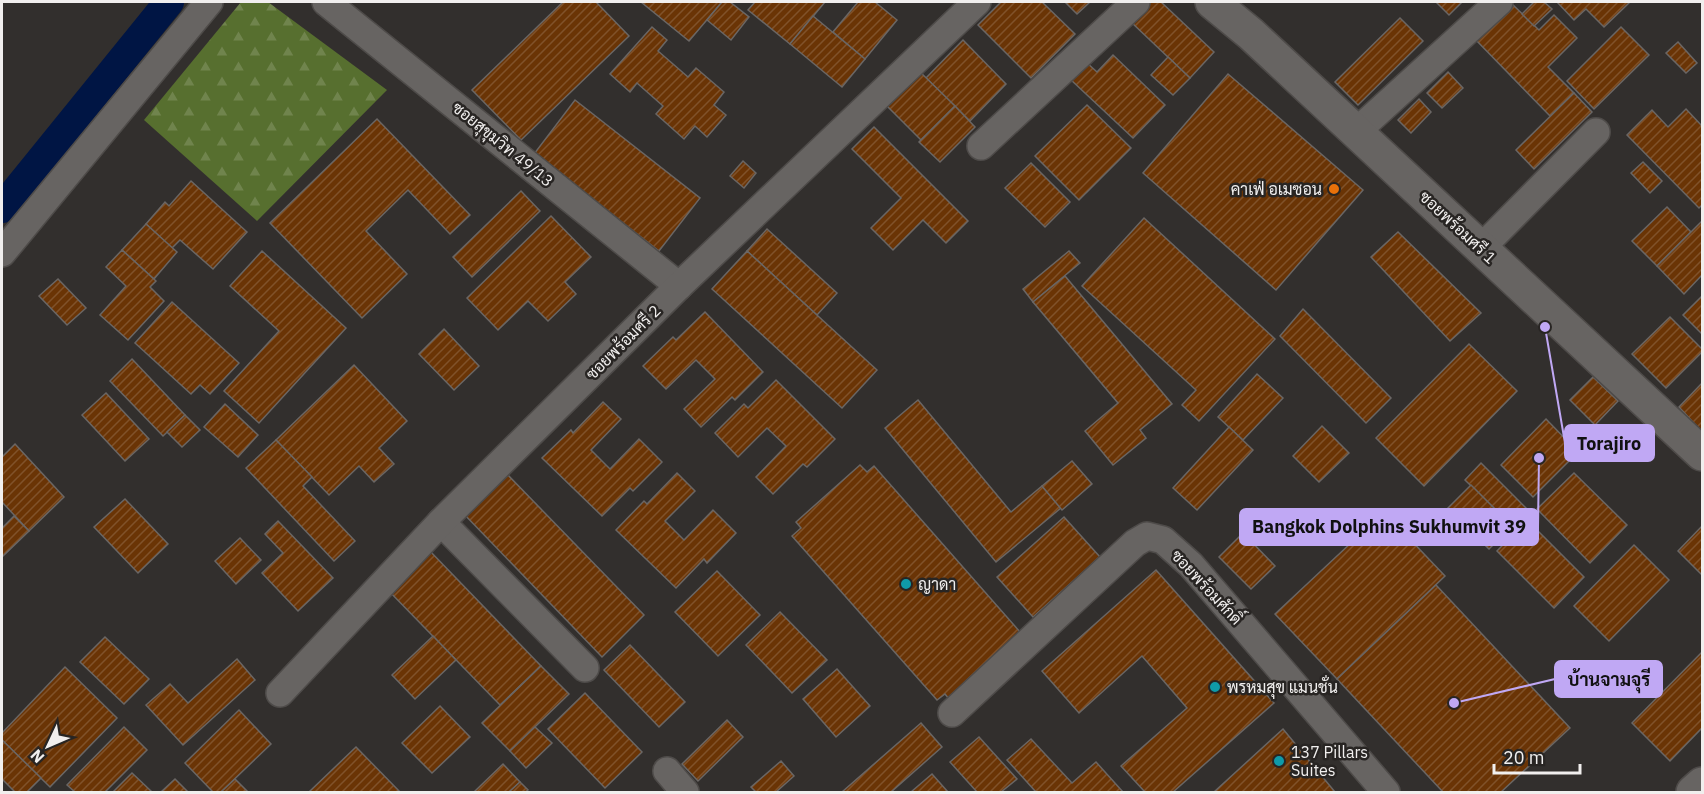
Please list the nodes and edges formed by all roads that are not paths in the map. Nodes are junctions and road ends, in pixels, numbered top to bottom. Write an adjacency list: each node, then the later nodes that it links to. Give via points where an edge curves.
1 (209, 2): 11 (street)
2 (326, 2): 12 (street, ซอยสุขุมวิท 49/13)
3 (977, 2): 12 (street, ซอยพร้อมศรี 2)
4 (1136, 2): 9 (street)
5 (1212, 2): 7 (street, ซอยพร้อมศรี 1)
6 (1499, 2): 7 (street)
7 (1356, 132): 10 (street, ซอยพร้อมศรี 1)
8 (1596, 132): 10 (street)
9 (981, 146)
10 (1481, 248): 13 (street, ซอยพร้อมศรี 1)
11 (2, 253)
12 (679, 286): 14 (street, ซอยพร้อมศรี 2)
13 (1702, 454)
14 (441, 522): 15 (street); 16 (street, ซอยพร้อมศรี 2)
15 (585, 668)
16 (280, 693)
17 (952, 713): 21 (street, ซอยพร้อมศักดิ์, via 1147,536 1163,540 1191,565)
18 (667, 771): 20 (street)
19 (1702, 784): 22 (street)
20 (685, 792)
21 (1386, 792)
22 (1693, 792)

